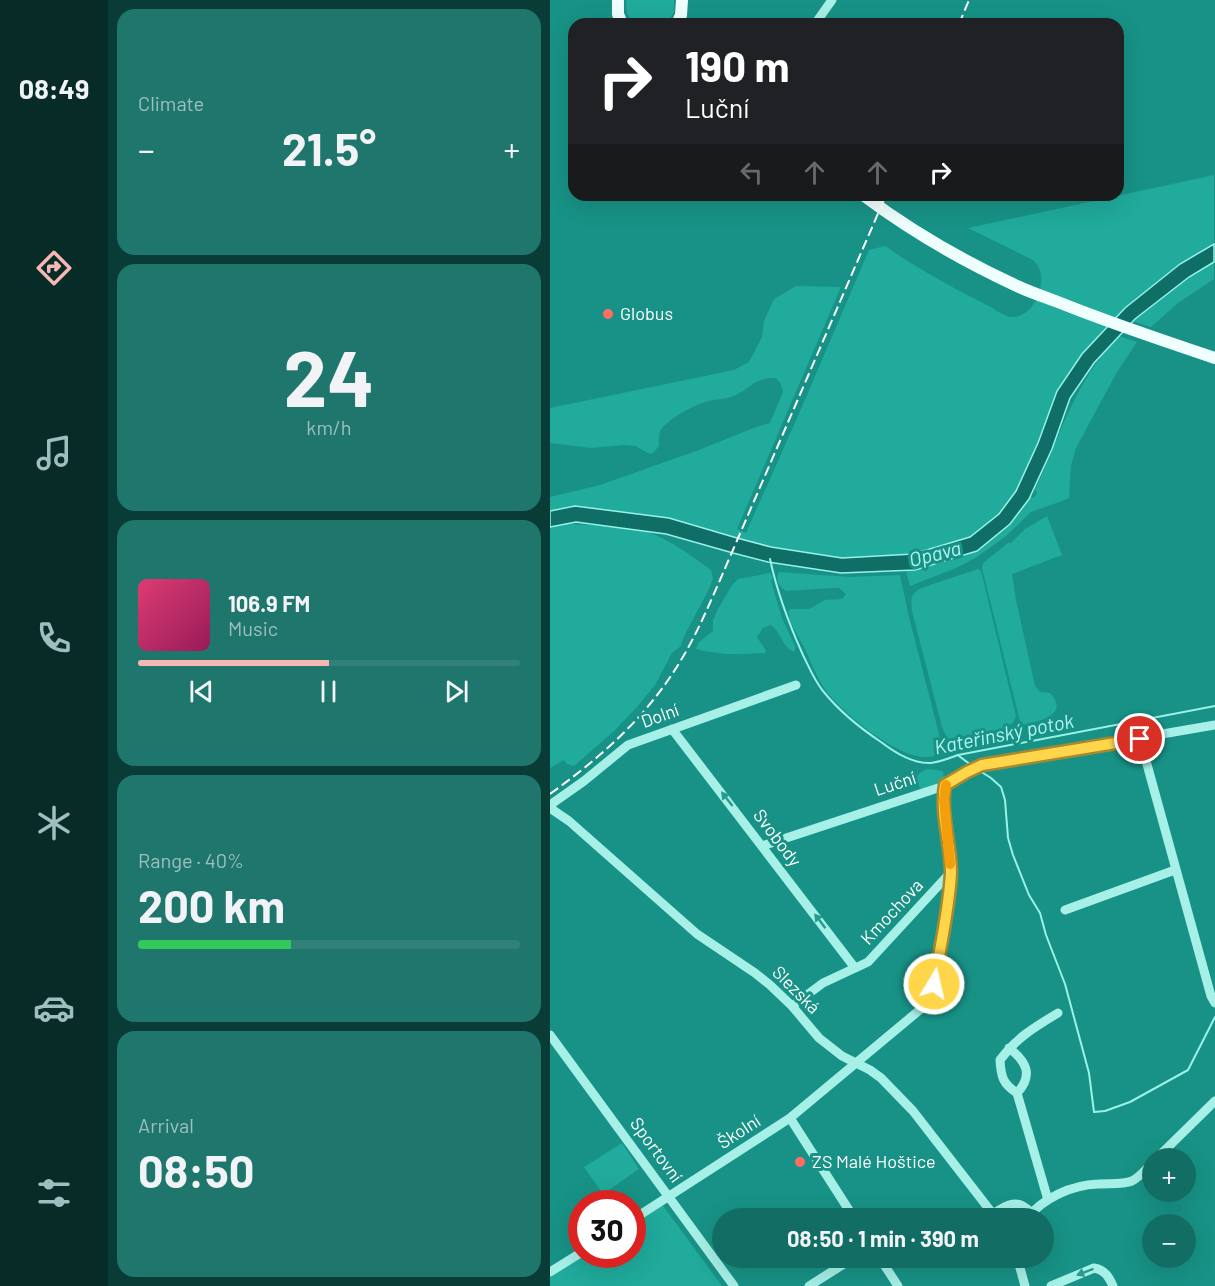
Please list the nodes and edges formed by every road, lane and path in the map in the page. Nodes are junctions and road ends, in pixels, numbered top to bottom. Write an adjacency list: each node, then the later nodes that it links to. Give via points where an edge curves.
1 (832, 0): 4 (street)
2 (617, 1): 3 (main road)
3 (620, 18)
4 (819, 18)
5 (872, 201): 6 (main road, via 926,238 1019,287)
6 (1214, 358)
7 (796, 685): 9 (street, Dolní)
8 (1214, 725): 10 (street, Luční)
9 (673, 729): 12 (street, Dolní, via 628,745); 13 (street, Svobody, one-way to 9)
10 (1140, 739): 11 (street, Luční, via 982,765); 14 (street)
11 (945, 785): 13 (street, Luční); 15 (street, Školní)
12 (550, 807): 19 (street, Slezská, via 697,934 755,973)
13 (762, 846): 17 (street, Svobody, one-way to 13)
14 (1175, 870): 16 (street); 18 (street)
15 (951, 872): 17 (street, Kmochova, via 868,962); 23 (street, Školní, via 934,984 922,1008)
16 (1065, 910)
17 (855, 968): 19 (street, Kmochova, via 823,983)
18 (1214, 1003)
19 (792, 1006): 23 (street, Slezská, via 819,1038)
20 (1058, 1013): 22 (street)
21 (550, 1035): 29 (street, Sportovní)
22 (1009, 1048): 24 (street, via 1000,1060 1001,1076); 24 (street, via 1020,1057 1026,1071 1025,1085)
23 (857, 1064): 26 (street, Školní); 32 (street, Slezská, via 881,1078 913,1111)
24 (1017, 1094): 30 (street)
25 (1214, 1101): 27 (street)
26 (790, 1118): 29 (street, Školní); 31 (street)
27 (1167, 1148)
28 (1142, 1173): 30 (street, via 1130,1181 1080,1186)
29 (669, 1197): 36 (street, Školní); 42 (street, Sportovní)
30 (1048, 1200): 35 (street)
31 (848, 1208)
32 (988, 1208)
33 (1004, 1208): 34 (street, via 1019,1203)
34 (1026, 1208)
35 (1038, 1208)
36 (646, 1211)
37 (568, 1261): 41 (street)
38 (838, 1268): 43 (street)
39 (886, 1268): 44 (street)
40 (1020, 1268): 45 (street)
41 (550, 1272)
42 (734, 1286)
43 (809, 1286)
44 (898, 1286)
45 (1025, 1286)
46 (1051, 1286): 47 (street, one-way to 46, via 1097,1268)
47 (1113, 1286)

